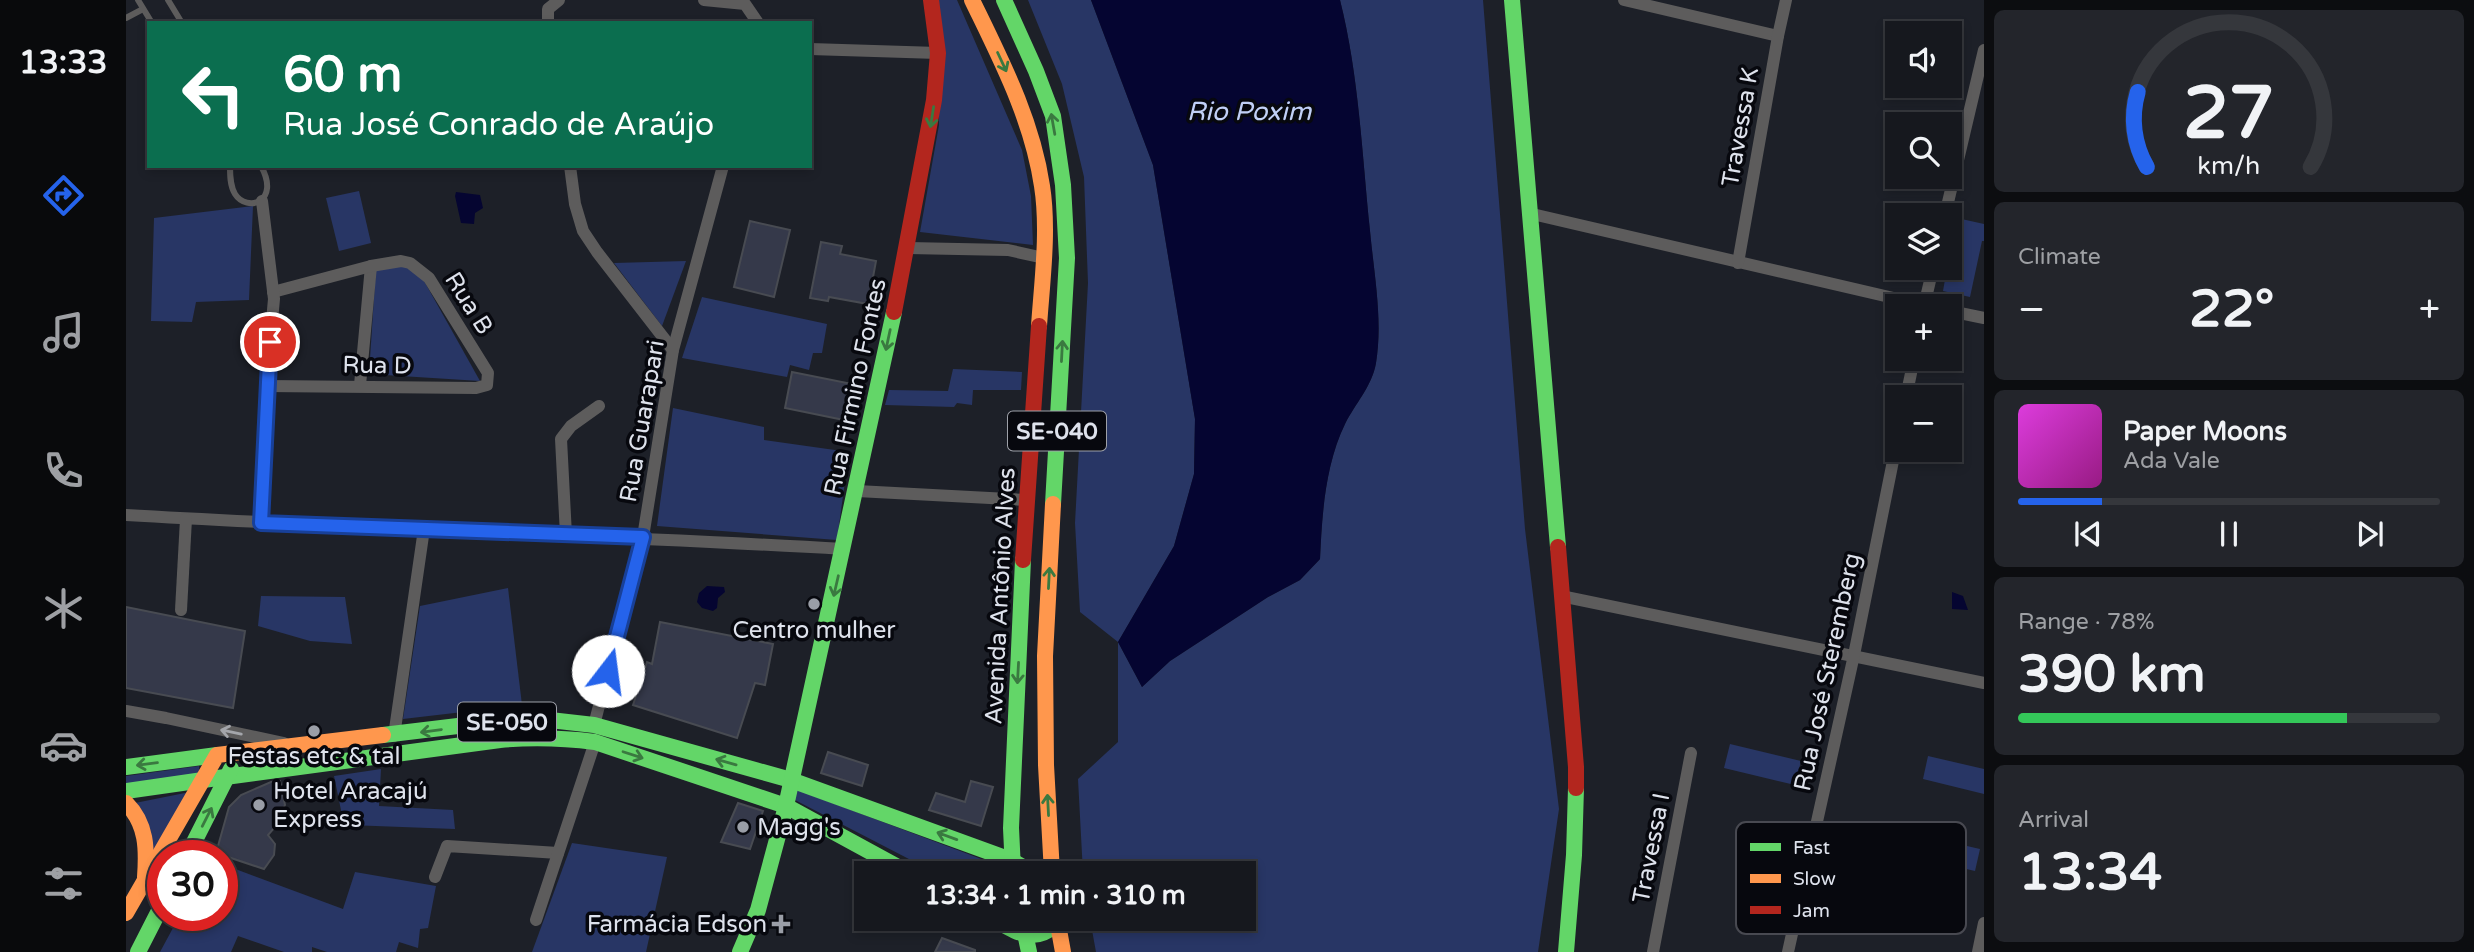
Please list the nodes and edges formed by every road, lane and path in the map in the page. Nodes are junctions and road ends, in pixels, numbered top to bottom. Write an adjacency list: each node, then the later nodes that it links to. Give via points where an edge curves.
1 (139, 0): 12 (lane)
2 (168, 0): 15 (lane)
3 (704, 0): 11 (street)
4 (931, 0): 22 (main road, Rua Firmino Fontes)
5 (972, 0): 31 (main road, Avenida Antônio Alves / SE-040, one-way to 31, via 1018,96 1035,146 1043,189)
6 (1004, 0): 78 (main road, Avenida Antônio Alves / SE-040, one-way to 6, via 1045,656 1067,258 1063,185 1053,116)
7 (1512, 0): 29 (main road)
8 (1624, 0): 19 (street)
9 (1786, 0): 19 (street, Travessa K)
10 (556, 1): 16 (street, via 548,9)
11 (745, 2): 17 (street); 18 (street)
12 (143, 9): 13 (lane); 14 (lane)
13 (126, 18)
14 (151, 21)
15 (181, 21)
16 (548, 21)
17 (743, 21)
18 (757, 21)
19 (1778, 36): 32 (street, Travessa K)
20 (812, 49): 22 (street)
21 (1984, 50): 28 (street)
22 (938, 53): 30 (main road, Rua Firmino Fontes, one-way to 30)
23 (230, 168): 27 (lane, via 234,192 241,201)
24 (262, 168): 27 (lane, via 269,187)
25 (570, 168): 38 (street, via 583,231)
26 (722, 168): 38 (street, Rua Guarapari)
27 (261, 201): 34 (street)
28 (1948, 203)
29 (1528, 213): 32 (street); 53 (main road)
30 (908, 248): 31 (street, via 1008,250); 44 (main road, Rua Firmino Fontes, one-way to 44)
31 (1044, 258): 45 (main road, Avenida Antônio Alves / SE-040)
32 (1738, 263): 35 (street)
33 (371, 266): 34 (street, Rua B); 39 (street); 40 (street, Rua B, via 401,261 429,278 488,373)
34 (273, 292): 41 (street)
35 (1885, 297)
36 (1962, 313): 37 (street)
37 (1984, 318)
38 (673, 350): 51 (street, Rua Guarapari)
39 (360, 385): 40 (street, Rua D); 41 (street, Rua D)
40 (487, 385)
41 (266, 386): 48 (street)
42 (600, 406): 50 (street, via 561,439)
43 (1893, 462): 55 (street, Rua José Steremberg)
44 (857, 491): 45 (street); 52 (main road, Rua Firmino Fontes)
45 (1026, 500): 77 (main road, Avenida Antônio Alves / SE-040, one-way to 77)
46 (126, 515): 47 (street)
47 (186, 519): 48 (street); 54 (street)
48 (261, 523): 49 (street)
49 (424, 529): 50 (street); 59 (street)
50 (566, 535): 51 (street)
51 (643, 537): 52 (street); 58 (street, Rua Guarapari)
52 (844, 549): 68 (main road, Rua Firmino Fontes, one-way to 68)
53 (1561, 596): 55 (street); 93 (main road, via 1576,767)
54 (181, 610)
55 (1854, 655): 56 (street); 72 (street, Rua José Steremberg)
56 (1984, 683)
57 (126, 711): 61 (street, one-way to 57)
58 (594, 725): 59 (main road, SE-050, one-way to 59, via 550,720 491,722); 68 (main road, SE-050, one-way to 58)
59 (394, 736): 61 (main road, SE-050)
60 (594, 742): 66 (main road, via 539,737 500,740); 71 (main road, one-way to 71); 74 (street)
61 (298, 746): 63 (main road, SE-050)
62 (1691, 752): 94 (street, Travessa I)
63 (237, 753): 64 (main road, SE-050); 66 (main road)
64 (218, 755): 65 (main road, SE-050, one-way to 65); 67 (main road)
65 (126, 767)
66 (227, 778): 67 (main road); 73 (main road, one-way to 66)
67 (203, 780): 69 (main road); 80 (main road)
68 (791, 780): 71 (main road, Rua Firmino Fontes); 76 (main road, one-way to 68)
69 (126, 791)
70 (126, 803): 80 (main road, via 145,833)
71 (786, 806): 75 (main road); 91 (main road, Rua Firmino Fontes, via 758,910)
72 (1817, 822)
73 (195, 840)
74 (558, 853): 79 (street, via 447,846); 82 (street)
75 (887, 861)
76 (997, 861)
77 (1012, 861)
78 (1051, 861)
79 (435, 877)
80 (145, 883): 81 (main road)
81 (128, 905)
82 (536, 920)
83 (1984, 923): 96 (street)
84 (1009, 931): 88 (main road)
85 (1048, 931): 88 (main road)
86 (1059, 931): 92 (main road)
87 (1792, 934): 95 (street, Rua José Steremberg)
88 (1027, 944)
89 (141, 945): 90 (street)
90 (154, 952)
91 (740, 952)
92 (1063, 952)
93 (1566, 952)
94 (1653, 952)
95 (1788, 952)
96 (1978, 952)

